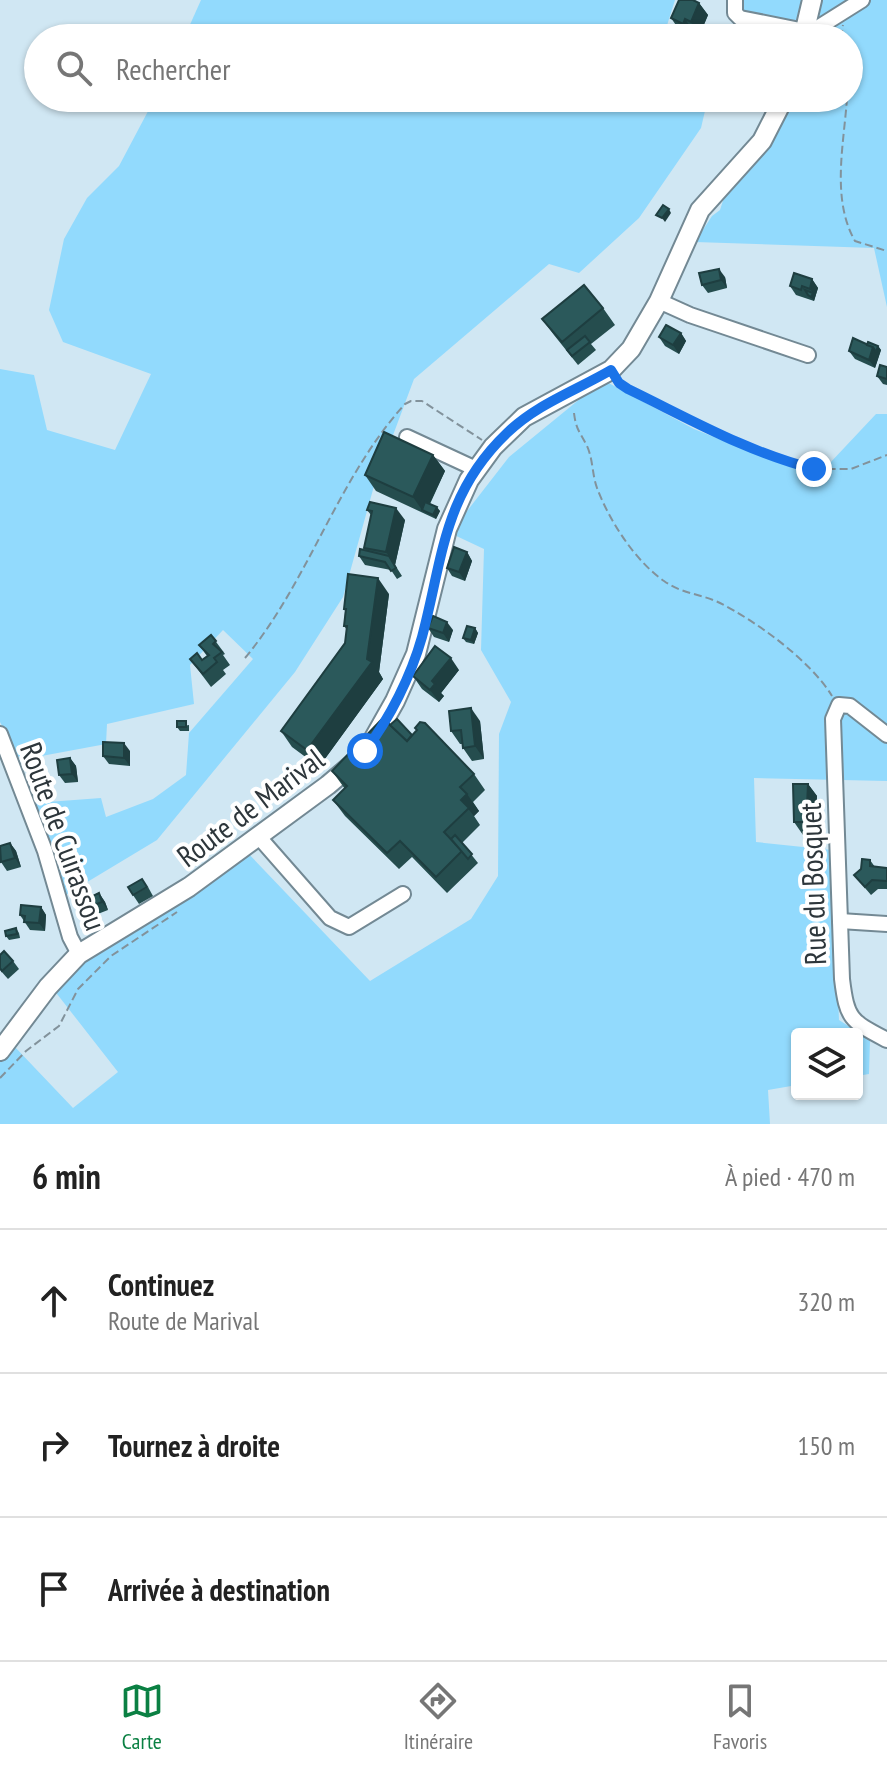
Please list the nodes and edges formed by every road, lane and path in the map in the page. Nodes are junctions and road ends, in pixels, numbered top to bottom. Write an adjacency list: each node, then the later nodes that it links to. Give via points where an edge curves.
1 (735, 0): 4 (street, via 740,18)
2 (812, 0): 5 (main road)
3 (862, 0): 6 (street)
4 (764, 24)
5 (806, 24)
6 (824, 24)
7 (777, 112): 10 (main road, Route de Marival, via 762,141 700,210)
8 (846, 112): 9 (path, via 841,188 845,221 855,241)
9 (887, 251)
10 (659, 301): 11 (street); 12 (main road, Route de Marival, via 639,339)
11 (808, 355)
12 (611, 370): 15 (main road, Route de Marival, via 536,410); 16 (path, via 628,389 716,435 790,463 851,469)
13 (574, 413): 19 (path, via 597,488 638,556 664,581 718,602 790,651)
14 (407, 437): 17 (street)
15 (493, 447): 17 (main road, Route de Marival); 18 (path, via 422,401 405,404 364,457 286,602)
16 (887, 455)
17 (476, 469): 22 (main road, Route de Marival, via 452,512 421,639 380,729 340,775)
18 (245, 658)
19 (839, 705): 21 (street, via 850,706); 24 (street, Rue du Bosquet, via 833,719)
20 (0, 734): 26 (street, Route de Cuirassou)
21 (887, 735)
22 (258, 836): 23 (street, via 342,925 354,925); 26 (main road, Route de Marival, via 174,897)
23 (403, 894)
24 (840, 921): 25 (street); 27 (street, Rue du Bosquet, via 845,1006 857,1024)
25 (887, 924)
26 (79, 954): 28 (main road, Route de Marival)
27 (887, 1040)
28 (0, 1051)

